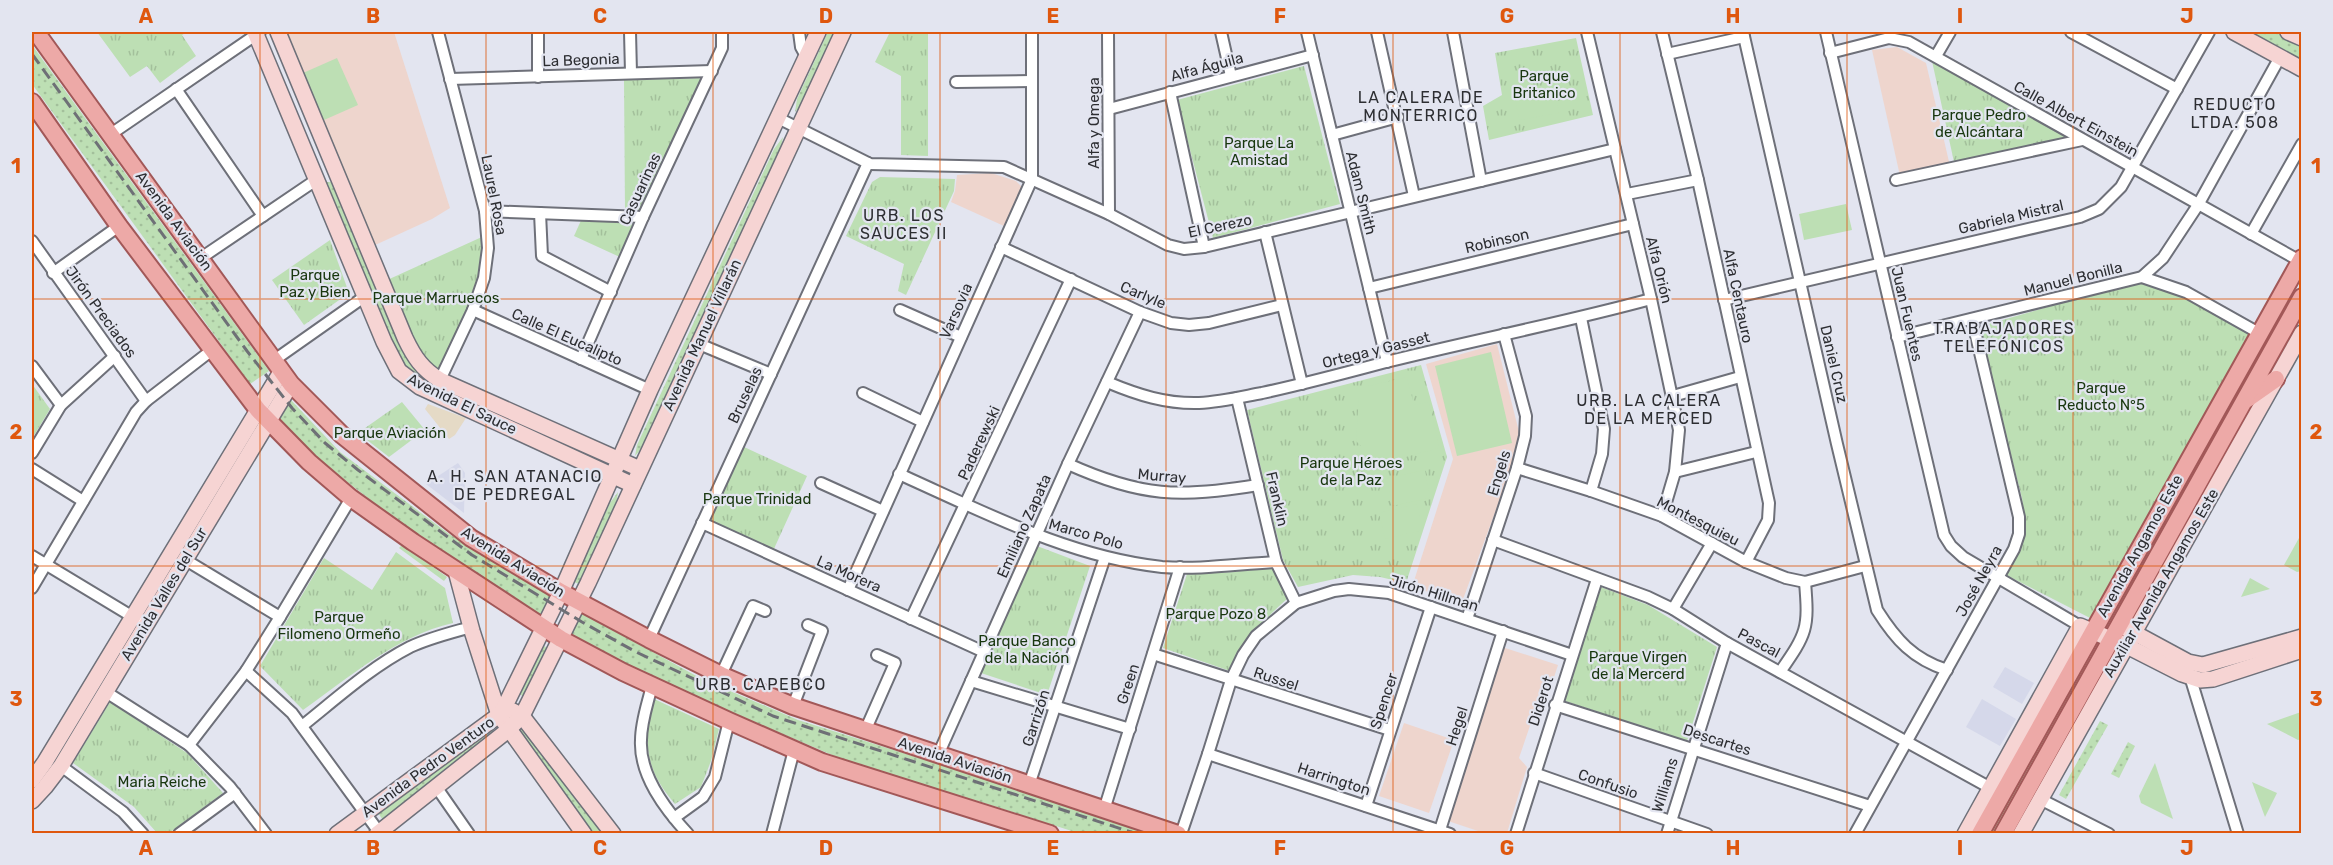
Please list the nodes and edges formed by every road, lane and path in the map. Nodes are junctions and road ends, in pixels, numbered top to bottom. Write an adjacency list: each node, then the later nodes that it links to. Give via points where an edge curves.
1 (36, 32): 49 (main road, Avenida Aviación)
2 (257, 32): 41 (street); 57 (street, Avenida El Sauce)
3 (278, 32): 113 (street, Avenida El Sauce, via 405,338)
4 (438, 32): 38 (street, Laurel Rosa)
5 (538, 32): 37 (street)
6 (630, 32): 35 (street)
7 (722, 32): 34 (street, Casuarinas, via 722,48)
8 (800, 32): 30 (street)
9 (818, 32): 30 (street, Avenida Manuel Villarán)
10 (843, 32): 48 (street, Avenida Manuel Villarán)
11 (1032, 32): 39 (street, Varsovia)
12 (1108, 32): 45 (street, Alfa y Omega)
13 (1221, 32): 36 (street)
14 (1307, 32): 29 (street, Adam Smith)
15 (1377, 32): 46 (street)
16 (1453, 32): 60 (street)
17 (1587, 32): 53 (street, Alfa Orión)
18 (1662, 32): 28 (street, Alfa Centauro)
19 (1826, 32): 27 (street, Juan Fuentes)
20 (1950, 32): 31 (street)
21 (2071, 32): 42 (street)
22 (2209, 32): 42 (street, Gabriela Mistral)
23 (2234, 32): 32 (street)
24 (2288, 32): 26 (street)
25 (1743, 34): 28 (street); 83 (street, Daniel Cruz)
26 (2301, 38)
27 (1830, 53): 31 (street, Calle Albert Einstein, via 1893,38); 79 (street, Juan Fuentes)
28 (1667, 54): 58 (street, Alfa Centauro)
29 (1313, 55): 36 (street, Alfa Águila); 50 (street, Adam Smith)
30 (806, 56): 47 (street, Avenida Manuel Villarán)
31 (1936, 56): 51 (street, Calle Albert Einstein)
32 (2280, 57): 33 (street); 63 (street, Manuel Bonilla)
33 (2301, 69)
34 (712, 71): 35 (street, La Begonia); 69 (street, Casuarinas)
35 (632, 73): 37 (street, La Begonia)
36 (1231, 76): 43 (street, Alfa Águila)
37 (538, 77): 38 (street, La Begonia)
38 (450, 79): 64 (street, Laurel Rosa)
39 (1032, 81): 40 (street); 56 (street, Varsovia)
40 (956, 82)
41 (176, 89): 49 (street); 68 (street)
42 (2177, 89): 55 (street, Gabriela Mistral)
43 (1170, 92): 45 (street, Alfa Águila); 76 (street)
44 (32, 102): 71 (main road)
45 (1109, 109): 67 (street, Alfa y Omega)
46 (1398, 117): 50 (street); 62 (street)
47 (777, 118): 48 (street, El Cerezo); 114 (street, Avenida Manuel Villarán)
48 (797, 128): 54 (street, El Cerezo); 101 (street, Avenida Manuel Villarán)
49 (111, 134): 77 (main road, Avenida Aviación)
50 (1332, 135): 65 (street, Adam Smith)
51 (2082, 140): 55 (street, Calle Albert Einstein); 59 (street)
52 (2301, 144): 73 (street)
53 (1615, 148): 60 (street, El Cerezo); 61 (street, Alfa Orión)
54 (868, 163): 56 (street, El Cerezo, via 1004,167); 108 (street, Bruselas)
55 (2133, 168): 63 (street, Calle Albert Einstein); 79 (street, Gabriela Mistral, via 2118,192 2089,214)
56 (1032, 179): 67 (street, El Cerezo); 75 (street, Varsovia)
57 (316, 180): 68 (street); 86 (street, Avenida El Sauce)
58 (1698, 180): 61 (street); 89 (street, Alfa Centauro)
59 (1896, 180)
60 (1481, 181): 62 (street, El Cerezo)
61 (1627, 194): 70 (street, Alfa Orión)
62 (1414, 195): 65 (street, El Cerezo)
63 (2198, 206): 73 (street, Calle Albert Einstein); 81 (street, Manuel Bonilla, via 2163,258)
64 (485, 211): 66 (street); 91 (street, Laurel Rosa, via 488,248 484,278)
65 (1350, 212): 72 (street, El Cerezo); 84 (street, Adam Smith)
66 (540, 213): 69 (street); 85 (street, via 542,256)
67 (1109, 214): 76 (street, El Cerezo, via 1168,245 1184,249)
68 (263, 216): 77 (street)
69 (643, 217): 85 (street, Casuarinas)
70 (1633, 224): 84 (street, Robinson); 88 (street, Alfa Orión)
71 (119, 226): 80 (street); 102 (main road)
72 (1265, 232): 76 (street, El Cerezo); 90 (street)
73 (2251, 234): 78 (street, Calle Albert Einstein)
74 (32, 242): 80 (street, Jirón Preciados)
75 (1001, 247): 82 (street, Carlyle); 99 (street, Varsovia)
76 (1204, 247)
77 (201, 258): 107 (main road, Avenida Aviación)
78 (2301, 260): 96 (main road, Avenida Angamos Este)
79 (1880, 262): 83 (street, Gabriela Mistral); 100 (street, Juan Fuentes)
80 (53, 273): 103 (street, Jirón Preciados)
81 (2142, 277): 95 (street, Manuel Bonilla); 96 (street, via 2186,292)
82 (1071, 279): 93 (street, Carlyle); 139 (street, Paderewski)
83 (1800, 282): 89 (street, Gabriela Mistral); 152 (street, Daniel Cruz)
84 (1369, 288): 105 (street, Adam Smith)
85 (611, 292): 104 (street, Casuarinas)
86 (364, 297): 107 (street); 113 (street, Avenida El Sauce, via 399,371 411,382)
87 (2301, 297): 119 (main road, Avenida Angamos Este)
88 (1651, 299): 94 (street, Ortega y Gasset); 116 (street, Alfa Orión)
89 (1724, 300): 109 (street, Alfa Centauro)
90 (1282, 305): 93 (street, Carlyle, via 1223,321 1189,325); 112 (street)
91 (473, 310): 104 (street, Calle El Eucalipto); 113 (street, Laurel Rosa)
92 (900, 310): 99 (street)
93 (1140, 312): 111 (street, Emiliano Zapata)
94 (1581, 318): 98 (street, Ortega y Gasset); 136 (street, via 1604,429 1602,454)
95 (1972, 319): 100 (street, Manuel Bonilla); 155 (street, José Neyra, via 2019,517 2014,549)
96 (2259, 333): 173 (main road, Avenida Angamos Este)
97 (2301, 333): 110 (street, Auxiliar Avenida Angamos Este)
98 (1504, 334): 105 (street, Ortega y Gasset); 127 (street, Engels, via 1526,416)
99 (961, 337): 122 (street, Varsovia)
100 (1897, 337): 155 (street, Juan Fuentes, via 1944,535 1955,550)
101 (699, 344): 108 (street); 129 (street, Avenida Manuel Villarán)
102 (212, 350): 118 (street); 121 (main road)
103 (115, 356): 118 (street, Jirón Preciados); 120 (street)
104 (581, 359): 114 (street, Calle El Eucalipto)
105 (1387, 362): 112 (street, Ortega y Gasset)
106 (32, 366): 120 (street)
107 (282, 372): 121 (street, Avenida Valles del Sur); 160 (main road, Avenida Aviación, via 342,435 465,534)
108 (771, 374): 142 (street, Bruselas)
109 (1740, 377): 116 (street); 123 (street, Alfa Centauro)
110 (2276, 379): 119 (main road); 180 (street, Auxiliar Avenida Angamos Este)
111 (1107, 382): 117 (street, Ortega y Gasset, via 1140,396 1179,403); 126 (street, Emiliano Zapata)
112 (1302, 384): 117 (street, Ortega y Gasset)
113 (437, 387): 125 (street, Avenida El Sauce); 132 (street, Avenida El Sauce)
114 (650, 390): 125 (street, Avenida Manuel Villarán)
115 (863, 393): 122 (street)
116 (1673, 396): 130 (street, Alfa Orión, via 1679,429)
117 (1237, 398): 135 (street, Franklin)
118 (146, 401): 138 (street)
119 (2243, 402): 176 (main road, Avenida Angamos Este)
120 (61, 405): 124 (street)
121 (263, 416): 137 (main road); 148 (street, Avenida Valles del Sur); 166 (street, Avenida Valles del Sur)
122 (923, 422): 131 (street, Varsovia)
123 (1756, 452): 130 (street); 150 (street, Alfa Centauro, via 1769,515)
124 (32, 453)
125 (618, 459): 129 (street, Avenida El Sauce); 132 (street, Avenida Manuel Villarán)
126 (1068, 464): 135 (street, Murray, via 1126,487 1169,494 1210,493); 143 (street, Emiliano Zapata)
127 (1517, 468): 136 (street, Montesquieu); 144 (street, Engels)
128 (32, 469): 138 (street)
129 (640, 469): 134 (street, Avenida Manuel Villarán)
130 (1675, 472): 141 (street, Alfa Orión)
131 (900, 474): 139 (street, Marco Polo); 140 (street, Varsovia)
132 (612, 475): 134 (street, Avenida El Sauce); 160 (street, Avenida Manuel Villarán)
133 (821, 483): 140 (street)
134 (633, 485): 161 (street, Avenida Manuel Villarán)
135 (1258, 485): 149 (street, Franklin)
136 (1591, 490): 141 (street, Montesquieu)
137 (351, 498): 154 (main road); 167 (street)
138 (83, 501): 151 (street)
139 (967, 505): 143 (street, Marco Polo); 168 (street, Paderewski)
140 (883, 511): 159 (street, Varsovia)
141 (1662, 516): 145 (street, Montesquieu)
142 (702, 523): 159 (street, La Morera); 179 (street, Bruselas)
143 (1036, 535): 147 (street, Marco Polo); 183 (street, Emiliano Zapata)
144 (1493, 540): 156 (street, Pascal); 169 (street, Engels)
145 (1712, 543): 150 (street, Montesquieu); 164 (street)
146 (32, 556): 151 (street)
147 (1105, 557): 153 (street, Marco Polo); 198 (street, Garrizón)
148 (184, 560): 167 (street); 170 (street, Avenida Valles del Sur)
149 (1276, 562): 153 (street, Marco Polo); 162 (street, Franklin)
150 (1746, 562): 157 (street, Montesquieu)
151 (46, 565): 158 (street); 166 (street)
152 (1865, 566): 157 (street); 188 (street, Daniel Cruz, via 1877,610 1887,627 1917,657)
153 (1180, 567): 184 (street, Green)
154 (456, 571): 172 (street); 174 (main road)
155 (1997, 578): 173 (street, Juan Fuentes); 188 (street, José Neyra)
156 (1597, 579): 164 (street, Pascal); 186 (street, Diderot)
157 (1805, 582): 190 (street, via 1806,627)
158 (32, 588)
159 (848, 590): 168 (street, La Morera)
160 (561, 592): 161 (main road, Avenida Aviación); 174 (street, Avenida Manuel Villarán)
161 (579, 602): 178 (street, Avenida Manuel Villarán); 179 (main road, Avenida Aviación)
162 (1296, 603): 163 (street, Jirón Hillman, via 1349,589 1389,593); 192 (street, Jirón Hillman, via 1256,636)
163 (1431, 607): 169 (street, Jirón Hillman); 206 (street, Spencer)
164 (1673, 609): 181 (street, Pascal)
165 (765, 610): 191 (street, via 753,606)
166 (132, 616): 170 (street); 215 (street, Avenida Valles del Sur)
167 (280, 617): 189 (street)
168 (911, 619): 183 (street, La Morera)
169 (1467, 619): 175 (street, Jirón Hillman)
170 (146, 624): 195 (street, Avenida Valles del Sur)
171 (808, 625): 197 (street, via 822,631)
172 (471, 627): 199 (street); 202 (street, via 403,651)
173 (2086, 628): 176 (street); 218 (main road, Avenida Angamos Este)
174 (544, 629): 178 (main road); 199 (street, Avenida Pedro Venturo)
175 (1503, 632): 186 (street, Jirón Hillman); 228 (street, Hegel)
176 (2115, 632): 180 (street); 247 (main road, Avenida Angamos Este)
177 (2301, 637): 187 (street)
178 (561, 639): 194 (main road); 200 (street, Avenida Pedro Venturo)
179 (649, 639): 191 (main road, Avenida Aviación)
180 (2131, 640): 187 (street); 220 (street, Auxiliar Avenida Angamos Este)
181 (1727, 643): 190 (street, Pascal); 209 (street, Williams)
182 (2301, 650): 187 (street, via 2213,679 2200,680)
183 (984, 651): 193 (street, Emiliano Zapata)
184 (1154, 654): 192 (street, Russel); 203 (street, Green)
185 (877, 655): 205 (street, via 895,663)
186 (1572, 656): 196 (street, Diderot)
187 (2189, 669): 250 (street)
188 (1947, 670): 207 (street, José Neyra)
189 (246, 671): 202 (street); 208 (street)
190 (1780, 672): 207 (street, Pascal)
191 (721, 675): 197 (main road, Avenida Aviación)
192 (1231, 680): 206 (street, Russel); 211 (street, Jirón Hillman)
193 (971, 681): 198 (street); 212 (street, Emiliano Zapata)
194 (652, 685): 201 (main road); 226 (street, via 640,742 651,780)
195 (106, 692): 208 (street); 213 (street, Avenida Valles del Sur)
196 (1555, 705): 209 (street, Descartes); 214 (street, Diderot)
197 (793, 706): 205 (main road, Avenida Aviación)
198 (1056, 707): 203 (street); 216 (street, Garrizón)
199 (502, 711): 200 (street); 204 (street); 225 (street, Avenida Pedro Venturo)
200 (522, 716): 204 (street, Avenida Pedro Venturo); 236 (street)
201 (729, 721): 210 (main road); 226 (street, via 715,777 703,797)
202 (302, 726): 225 (street)
203 (1130, 729): 224 (street, Green)
204 (508, 730): 217 (street, Avenida Pedro Venturo); 235 (street)
205 (865, 730): 212 (main road, Avenida Aviación)
206 (1390, 730): 222 (street, Spencer)
207 (1908, 742): 218 (street, Pascal); 223 (street, José Neyra)
208 (189, 745): 219 (street)
209 (1692, 748): 223 (street, Descartes); 227 (street, Williams)
210 (794, 750): 238 (street); 239 (main road)
211 (1208, 754): 222 (street, Harrington); 240 (street, Jirón Hillman)
212 (938, 755): 216 (main road, Avenida Aviación)
213 (61, 766): 221 (street, Avenida Valles del Sur); 230 (street, via 123,812)
214 (1534, 773): 227 (street, Confusio); 241 (street, Diderot)
215 (32, 780)
216 (1029, 785): 224 (main road, Avenida Aviación)
217 (437, 788): 229 (street, Avenida Pedro Venturo); 234 (street)
218 (1996, 791): 245 (street); 246 (main road, Avenida Angamos Este)
219 (234, 793): 231 (street); 232 (street)
220 (2040, 799): 248 (street, Auxiliar Avenida Angamos Este); 249 (street)
221 (32, 801)
222 (1366, 806): 228 (street, Harrington)
223 (1870, 806): 244 (street, José Neyra)
224 (1104, 810): 240 (main road, Avenida Aviación)
225 (366, 812): 229 (street); 233 (street, Avenida Pedro Venturo)
226 (674, 818): 237 (street)
227 (1670, 822): 242 (street, Williams); 243 (street, Confusio)
228 (1445, 832)
229 (378, 833)
230 (143, 834)
231 (179, 834)
232 (266, 834)
233 (337, 834)
234 (469, 834)
235 (584, 834)
236 (613, 834)
237 (688, 834)
238 (772, 834)
239 (1050, 834)
240 (1179, 834)
241 (1516, 834)
242 (1666, 834)
243 (1707, 834)
244 (1855, 834)
245 (1965, 834)
246 (1980, 834)
247 (2002, 834)
248 (2020, 834)
249 (2109, 834)
250 (2238, 834)

